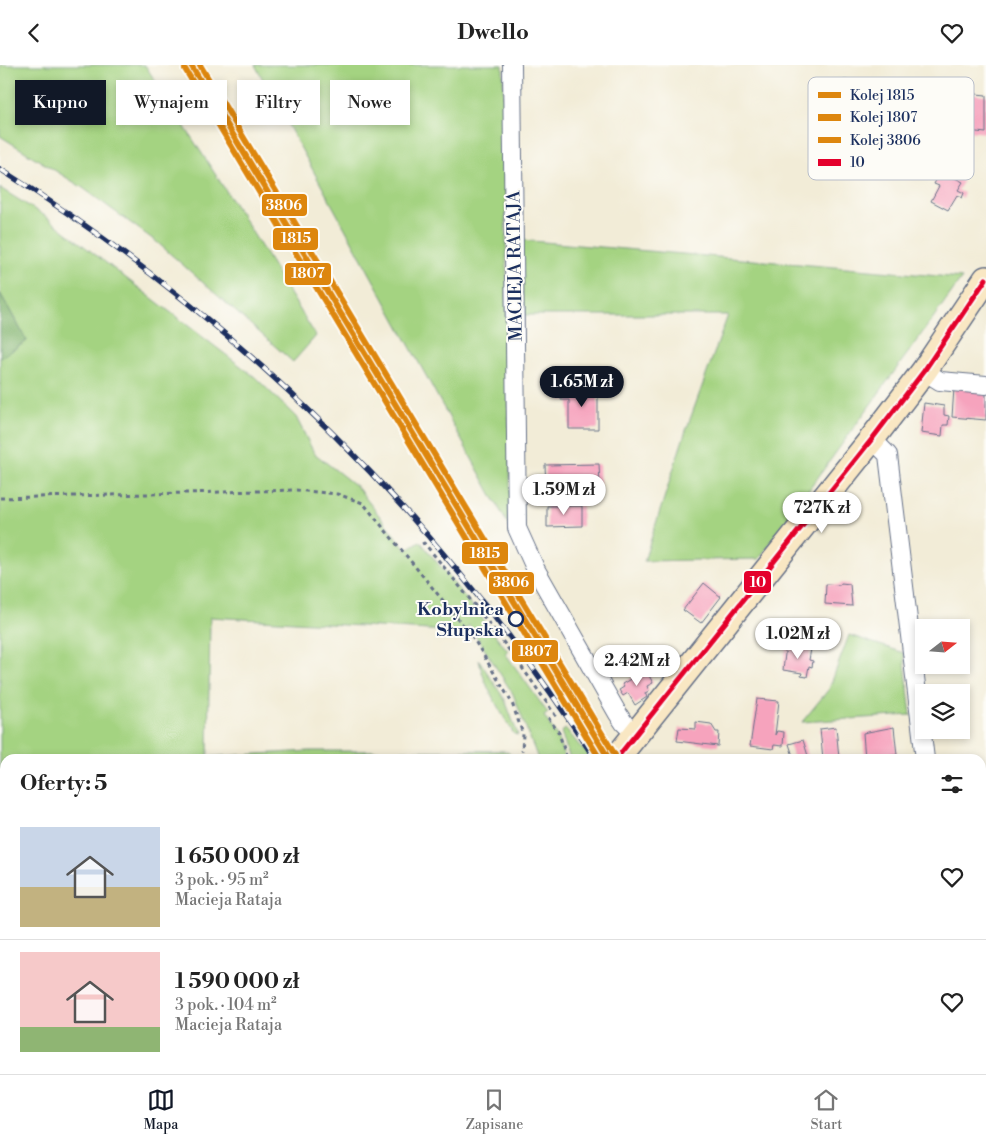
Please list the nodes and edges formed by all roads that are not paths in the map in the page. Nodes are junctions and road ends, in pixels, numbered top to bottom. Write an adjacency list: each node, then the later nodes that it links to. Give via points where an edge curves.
1 (512, 65): 6 (street, MACIEJA RATAJA, via 517,528 536,570 621,719)
2 (986, 279): 3 (street)
3 (924, 371): 4 (street, via 940,381); 5 (street)
4 (986, 385)
5 (872, 439): 6 (street); 8 (street, via 888,455)
6 (636, 735): 7 (street)
7 (620, 754)
8 (924, 754)

